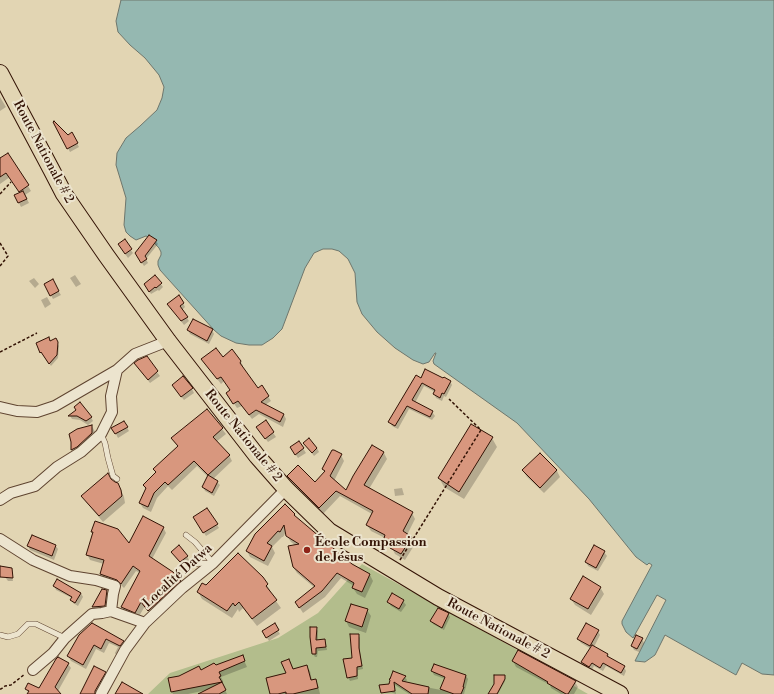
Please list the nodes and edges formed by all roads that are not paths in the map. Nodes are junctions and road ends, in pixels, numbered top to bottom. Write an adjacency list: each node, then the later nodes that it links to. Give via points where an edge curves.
1 (0, 73): 2 (main road, Route Nationale # 2, via 64,194)
2 (168, 341): 3 (street, via 135,354); 7 (main road, Route Nationale # 2, via 257,456)
3 (117, 370): 4 (street, via 55,406 37,412); 5 (street, via 111,396 112,412)
4 (0, 407)
5 (101, 434): 6 (lane, via 113,476); 8 (street, via 81,452 57,466 35,486 11,493)
6 (117, 479)
7 (286, 489): 11 (street, Localité Datwa); 19 (main road, Route Nationale # 2, via 329,531 438,597)
8 (0, 500)
9 (186, 535): 11 (lane)
10 (0, 539): 13 (street, via 33,560 70,576 115,586)
11 (213, 563): 12 (lane); 14 (street, Localité Datwa)
12 (184, 564)
13 (111, 611): 14 (street); 16 (street, via 92,614)
14 (145, 623): 18 (street, Localité Datwa, via 125,650)
15 (0, 635): 16 (lane, via 18,634 28,624 36,624)
16 (65, 638): 17 (street, via 53,653)
17 (33, 670)
18 (101, 694)
19 (620, 694)

